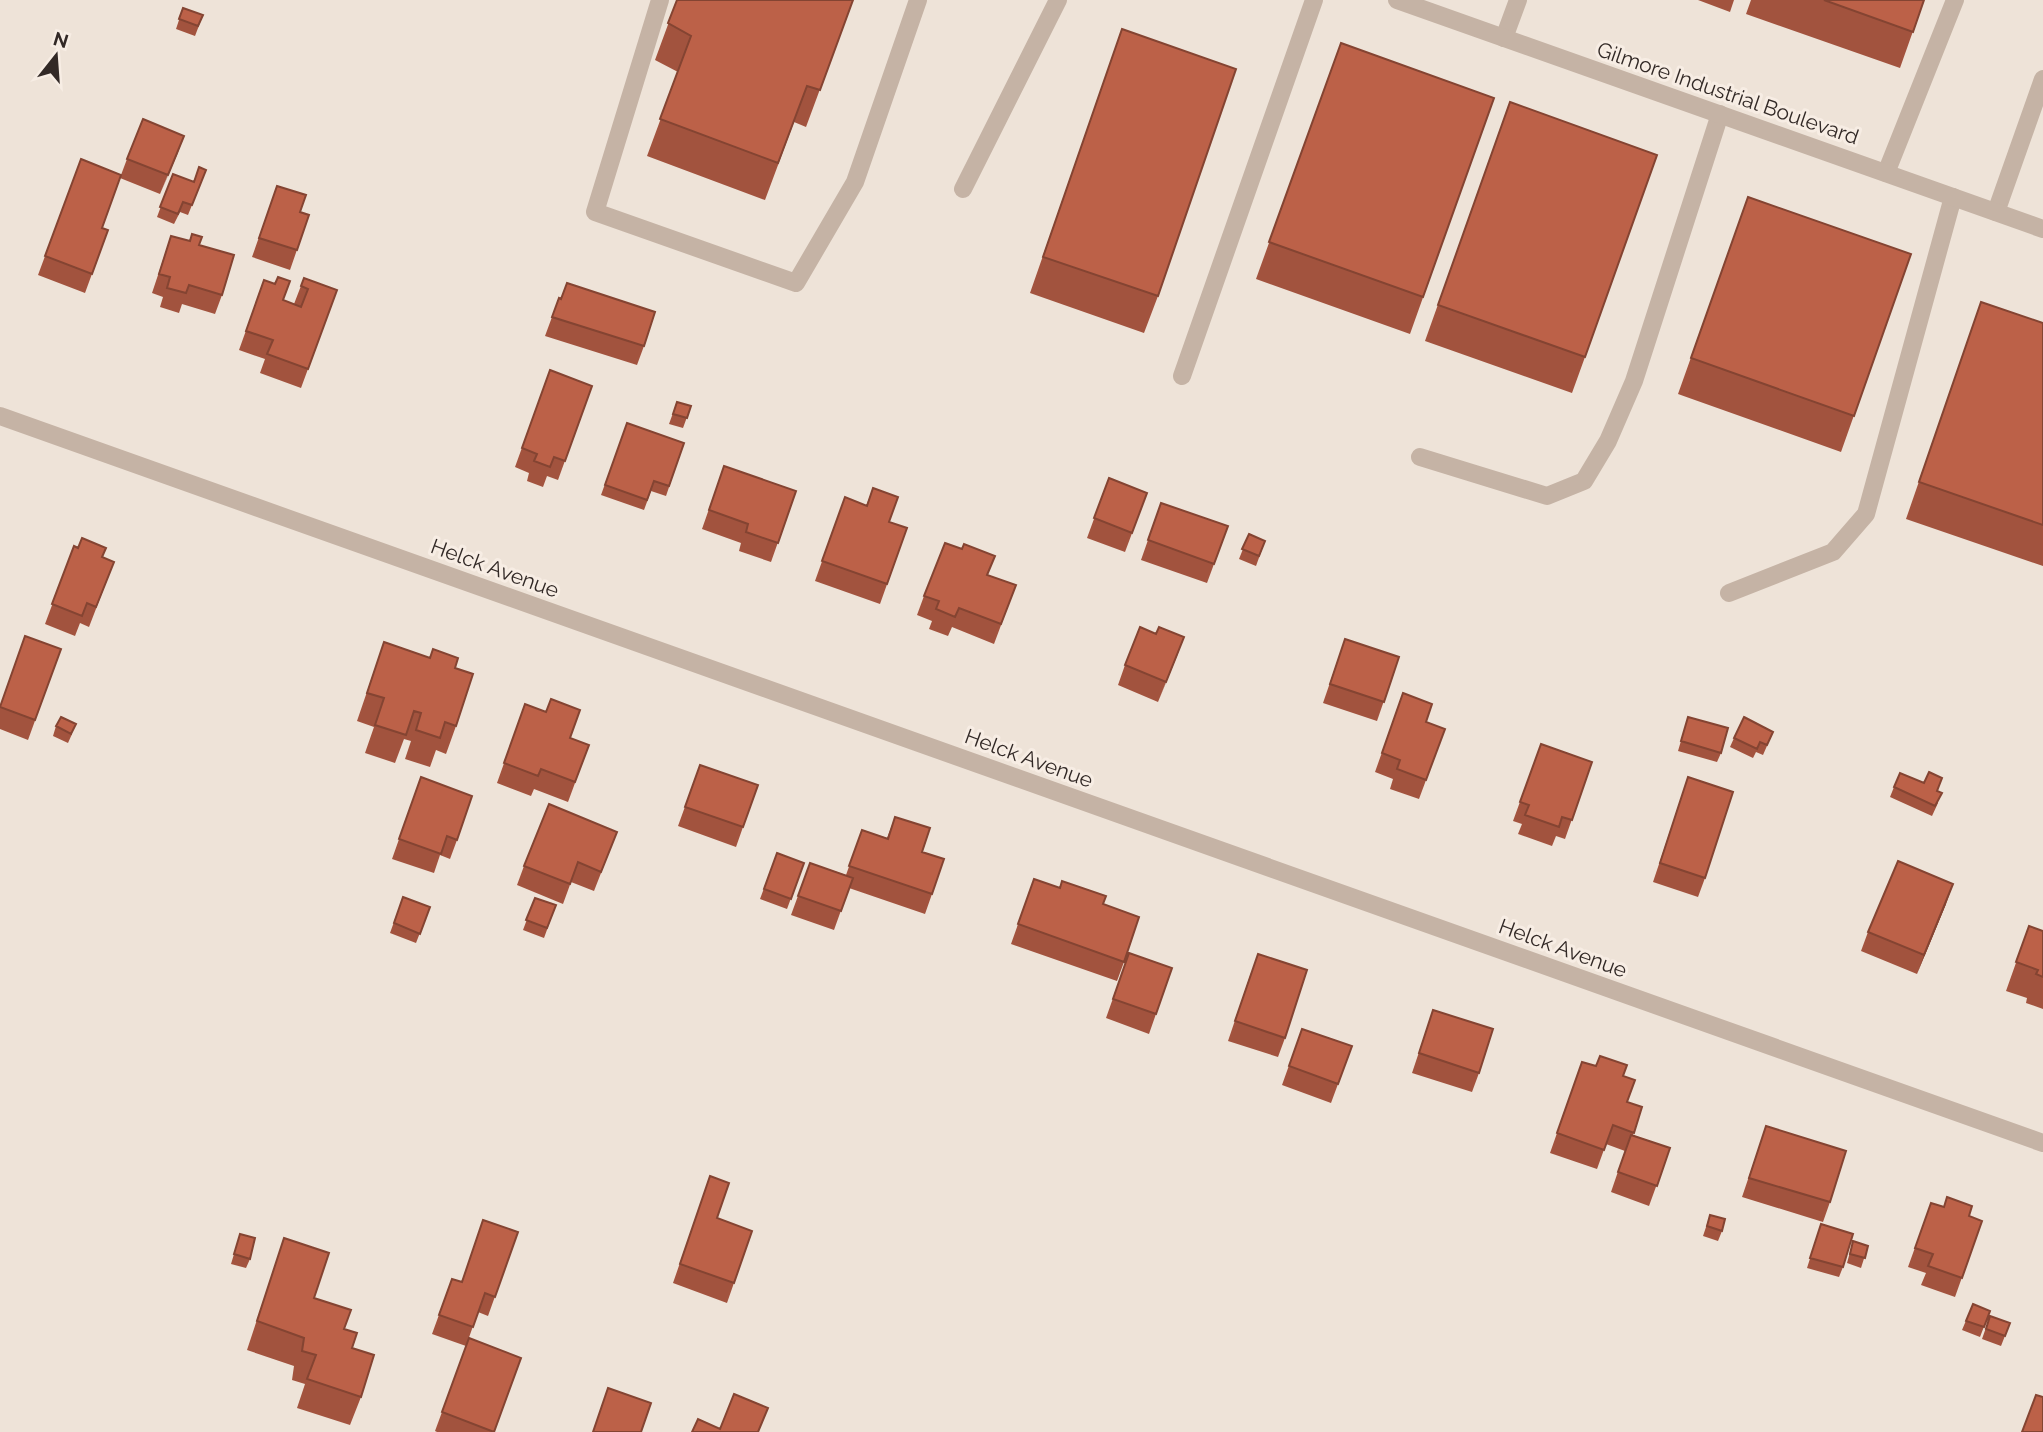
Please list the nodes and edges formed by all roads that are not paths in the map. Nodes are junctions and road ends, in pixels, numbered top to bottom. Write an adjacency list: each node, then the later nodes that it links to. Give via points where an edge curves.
1 (660, 0): 2 (street, via 595,212 796,283 855,182)
2 (918, 0)
3 (1058, 0): 12 (street)
4 (1314, 0): 16 (street)
5 (1397, 0): 8 (street, Gilmore Industrial Boulevard)
6 (1518, 0): 8 (street)
7 (1955, 0): 11 (street)
8 (1504, 38): 10 (street, Gilmore Industrial Boulevard)
9 (2043, 79): 14 (street)
10 (1720, 114): 11 (street, Gilmore Industrial Boulevard); 18 (street, via 1634,381 1608,441 1584,481 1547,496)
11 (1886, 173): 13 (street, Gilmore Industrial Boulevard)
12 (963, 189)
13 (1953, 197): 14 (street, Gilmore Industrial Boulevard); 19 (street, via 1866,514 1833,552)
14 (1996, 212): 15 (street, Gilmore Industrial Boulevard)
15 (2043, 229)
16 (1182, 376)
17 (0, 416): 20 (street, Helck Avenue)
18 (1420, 457)
19 (1729, 593)
20 (2043, 1143)

